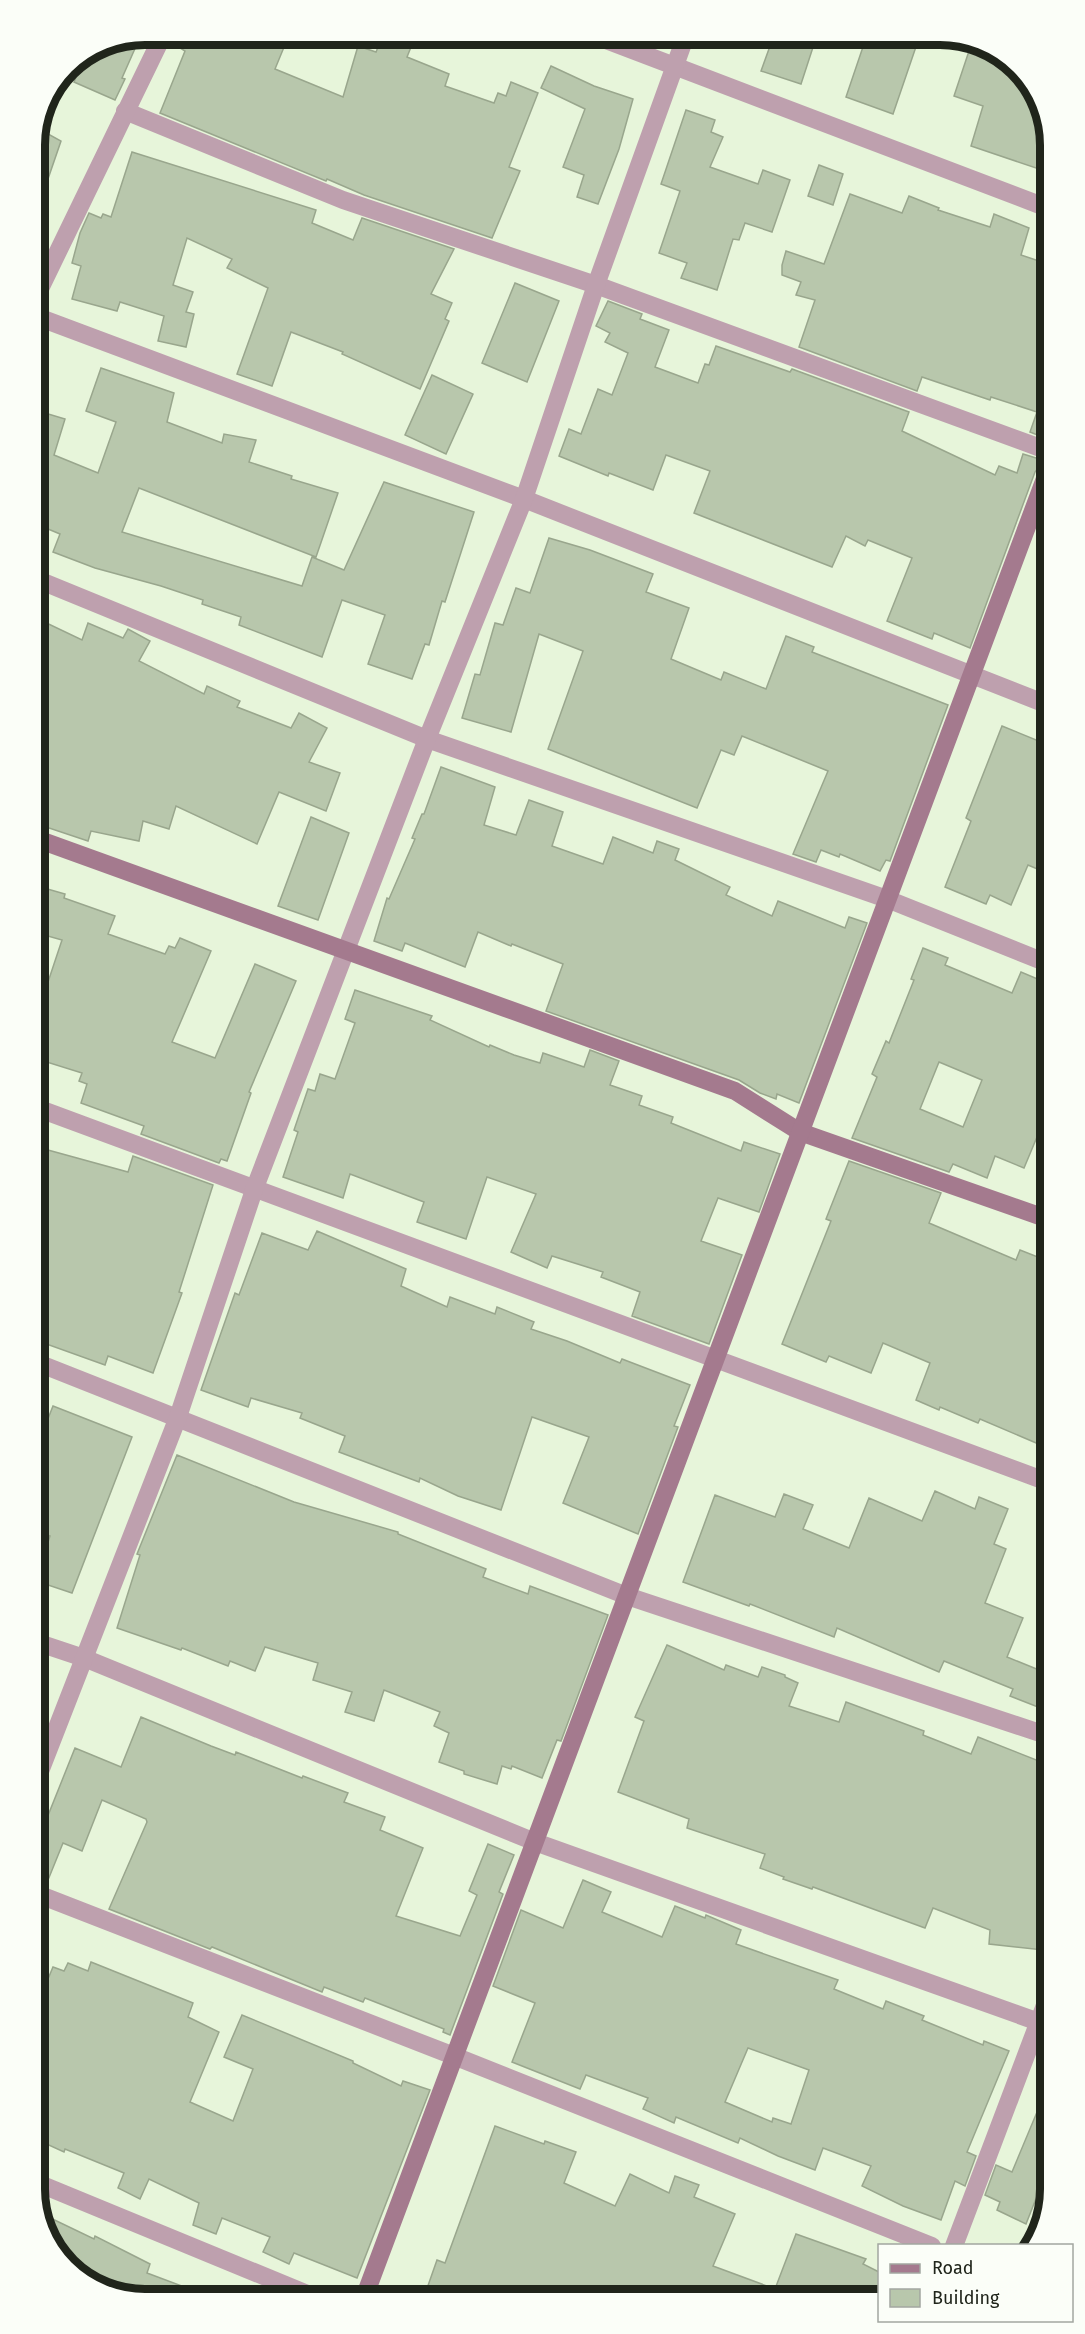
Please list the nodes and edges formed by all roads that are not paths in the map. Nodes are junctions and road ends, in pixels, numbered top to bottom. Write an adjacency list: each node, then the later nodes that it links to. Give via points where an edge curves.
1 (158, 45): 5 (street)
2 (619, 45): 4 (street)
3 (682, 45): 4 (street)
4 (674, 65): 6 (street); 8 (street)
5 (125, 111): 7 (street); 8 (street, via 343,200)
6 (1040, 205)
7 (45, 278)
8 (596, 285): 10 (street); 12 (street)
9 (45, 320): 12 (street)
10 (1040, 448)
11 (1040, 492): 14 (street)
12 (524, 499): 14 (street); 16 (street)
13 (45, 583): 16 (street)
14 (971, 675): 15 (street); 18 (street)
15 (1040, 702)
16 (427, 739): 18 (street); 19 (street)
17 (45, 842): 19 (street)
18 (887, 899): 20 (street); 22 (street)
19 (346, 951): 22 (street, via 735,1091); 23 (street)
20 (1040, 960)
21 (45, 1111): 23 (street)
22 (800, 1132): 24 (street); 25 (street)
23 (254, 1190): 25 (street); 27 (street)
24 (1040, 1216)
25 (716, 1357): 28 (street); 29 (street)
26 (45, 1366): 27 (street)
27 (178, 1417): 29 (street); 31 (street)
28 (1040, 1479)
29 (627, 1596): 32 (street); 34 (street)
30 (45, 1645): 31 (street)
31 (84, 1658): 33 (street); 34 (street)
32 (1040, 1733)
33 (45, 1759)
34 (535, 1842): 36 (street); 38 (street)
35 (45, 1897): 38 (street)
36 (1040, 2022)
37 (1040, 2033): 41 (street)
38 (454, 2056): 40 (street); 43 (street)
39 (45, 2186): 42 (street)
40 (927, 2244)
41 (955, 2244)
42 (295, 2289)
43 (367, 2289)

